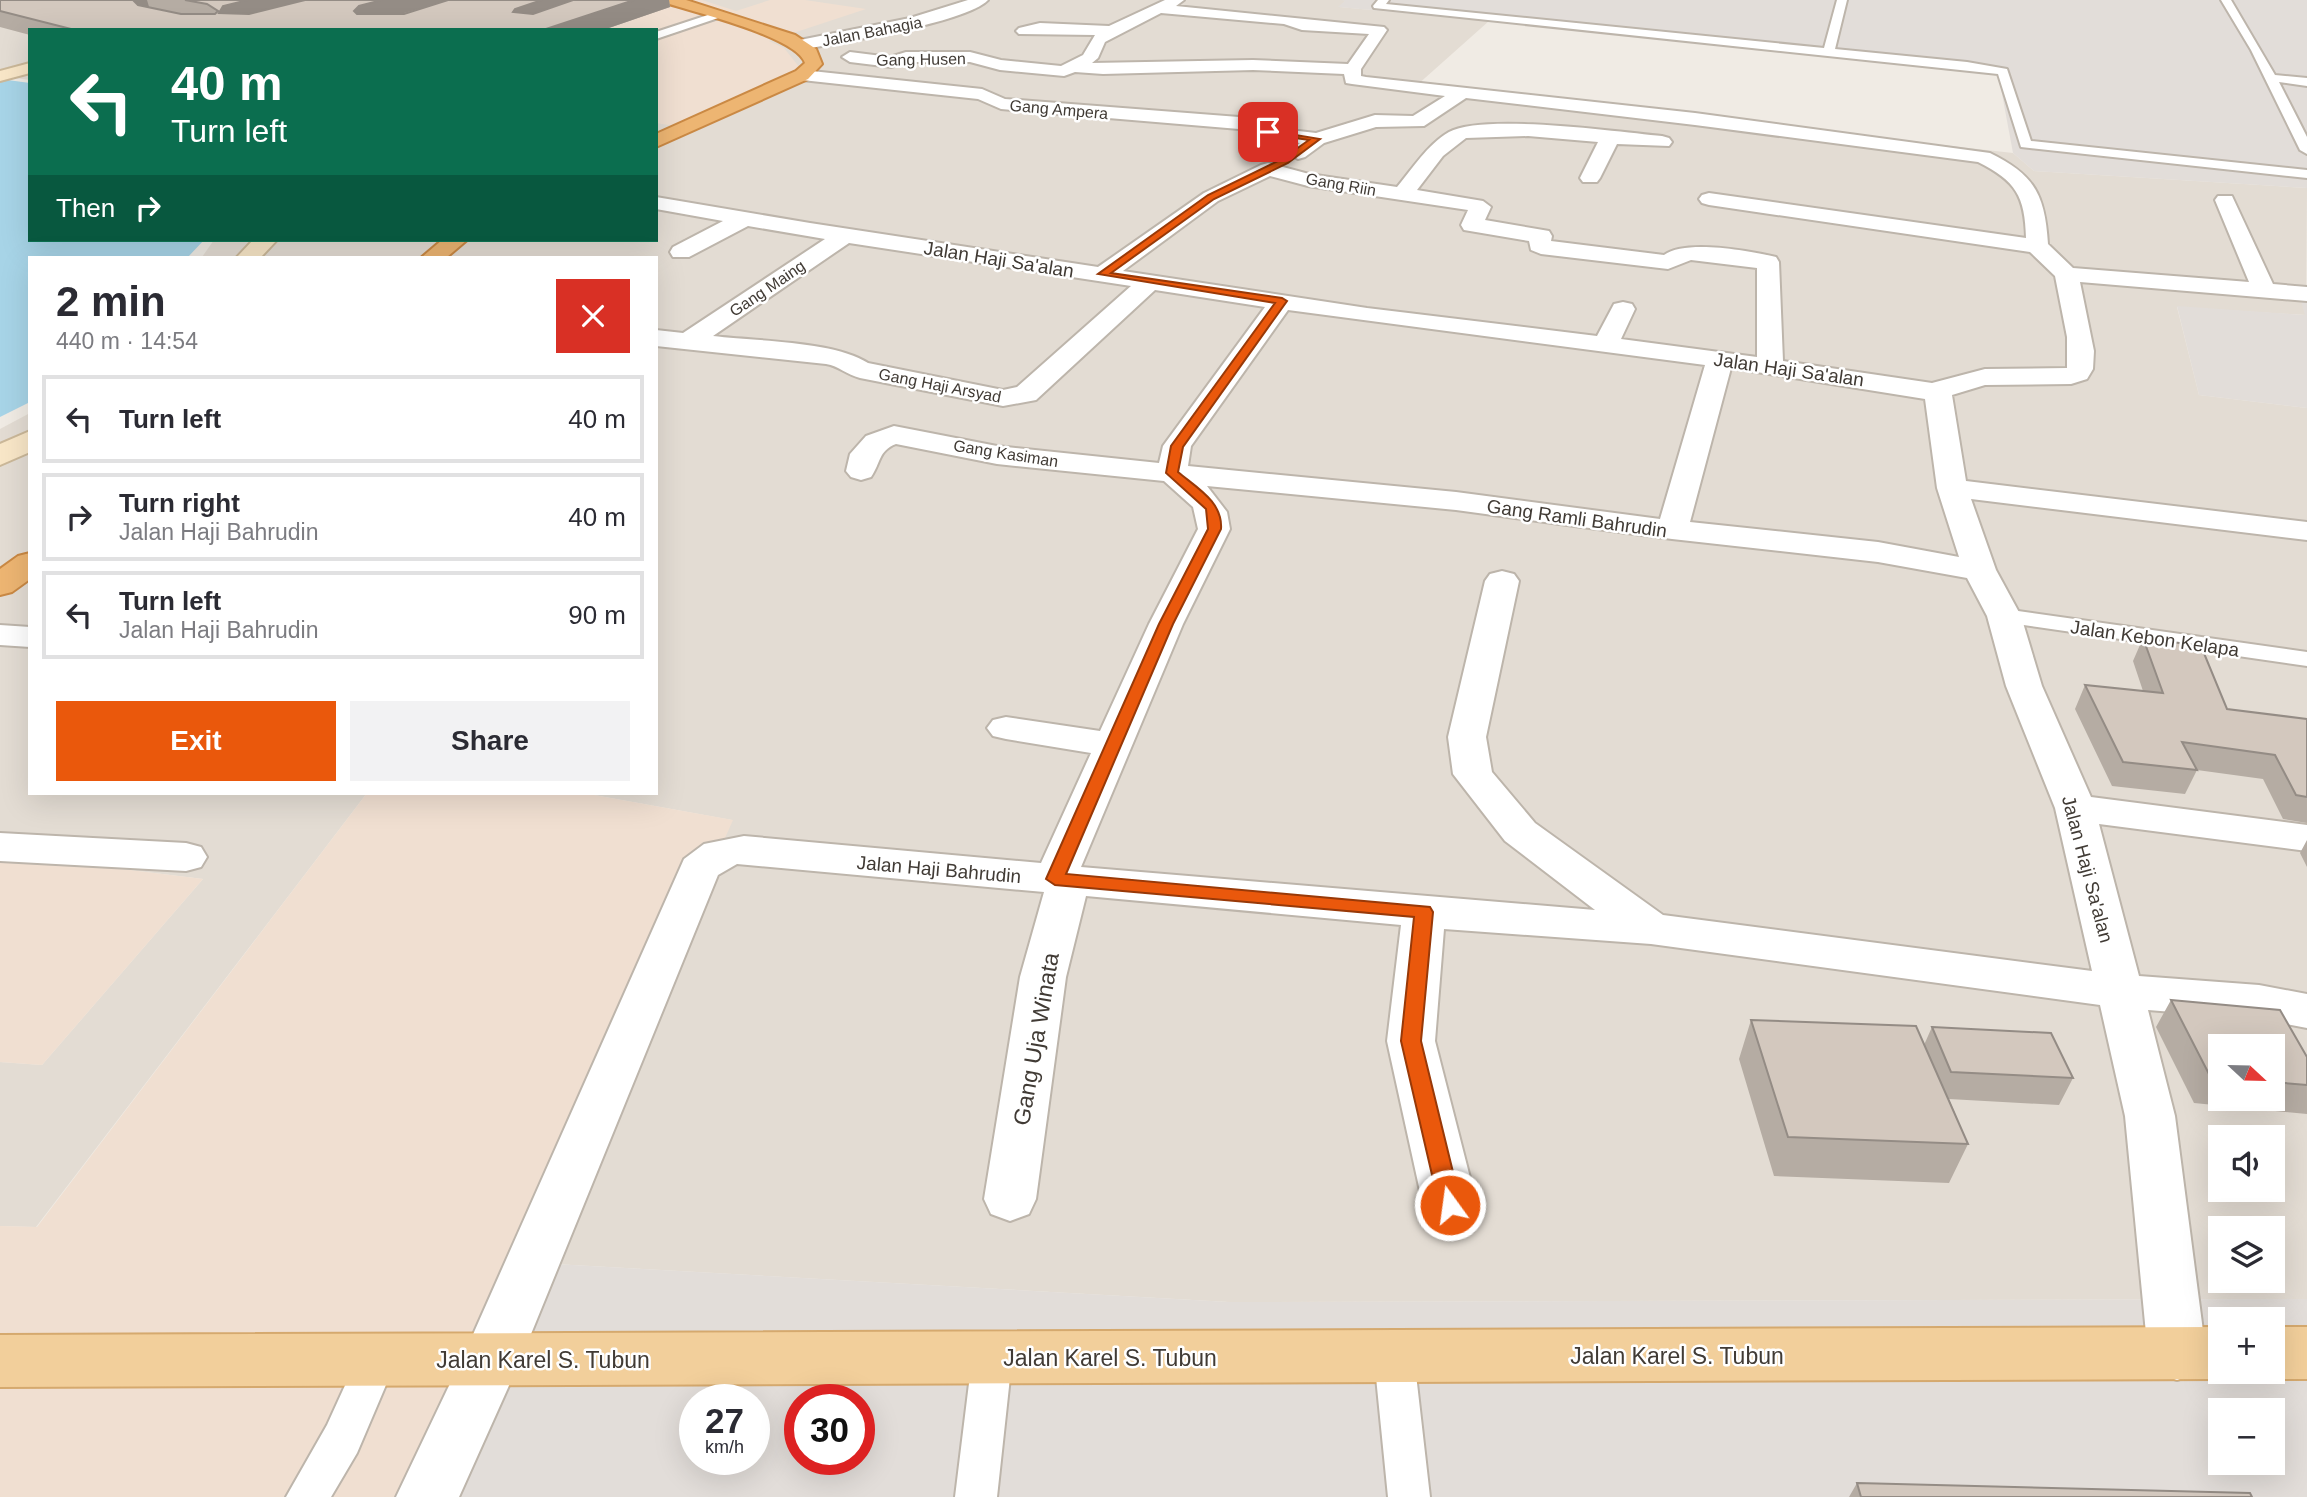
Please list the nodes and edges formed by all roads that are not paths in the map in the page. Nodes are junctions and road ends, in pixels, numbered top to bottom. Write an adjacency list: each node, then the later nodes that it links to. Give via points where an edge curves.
1 (671, 0): 10 (highway)
2 (981, 0): 11 (street, Jalan Bahagia)
3 (1177, 0): 7 (street)
4 (1384, 0): 16 (lane, via 1378,6)
5 (1842, 0): 16 (lane)
6 (2226, 0): 24 (lane)
7 (1161, 9): 13 (street); 21 (street, via 1302,25 1384,26)
8 (906, 12): 11 (street)
9 (876, 14): 15 (street)
10 (717, 15): 14 (lane); 15 (highway)
11 (942, 20): 15 (street, Jalan Bahagia)
12 (1024, 31): 13 (street)
13 (1111, 32): 18 (street, via 1098,40 1090,58)
14 (658, 35)
15 (800, 45): 18 (street, Gang Husen, via 891,62 906,57 970,57 1055,71); 22 (highway, via 814,64)
16 (1829, 52): 38 (lane, via 2003,71 2026,144)
17 (1253, 65): 19 (street, Gang Husen); 21 (street, Gang Husen); 26 (street)
18 (1072, 67): 19 (street, Gang Husen)
19 (1132, 68): 29 (street, via 1131,90)
20 (28, 69): 23 (street)
21 (1353, 69): 27 (street, via 1352,79)
22 (802, 75): 29 (street, Gang Ampera, via 982,94 1001,104); 35 (highway)
23 (2, 76)
24 (2271, 78): 25 (lane); 36 (lane)
25 (2307, 82)
26 (1233, 84)
27 (1462, 93): 31 (street); 34 (street, via 1417,122 1375,121)
28 (1200, 103): 30 (street)
29 (1115, 113): 30 (street, Gang Ampera)
30 (1179, 117): 32 (street); 34 (street, Gang Ampera, via 1255,125 1277,134)
31 (1695, 119): 33 (street, via 1680,142); 49 (street, via 1983,157 2011,173 2028,191 2036,212)
32 (1164, 134)
33 (1611, 136): 39 (street); 40 (street, via 1528,130 1462,133 1453,136)
34 (1317, 139): 37 (street)
35 (658, 140)
36 (2307, 150)
37 (1268, 169): 40 (street, Gang Riin); 53 (street, via 1211,197)
38 (2307, 174)
39 (1590, 177)
40 (1402, 195): 46 (street, Gang Riin, via 1479,206 1472,225 1541,236 1541,247 1668,262 1678,255)
41 (1709, 199): 46 (street)
42 (2225, 200): 56 (street)
43 (658, 203): 44 (street, Jalan Haji Sa'alan)
44 (744, 219): 45 (street, Jalan Haji Sa'alan); 50 (street)
45 (845, 235): 53 (street, Jalan Haji Sa'alan); 61 (street, Gang Maing)
46 (1780, 237): 49 (street); 64 (street)
47 (264, 242): 51 (street)
48 (453, 242): 52 (highway)
49 (2037, 246): 54 (street)
50 (681, 252)
51 (249, 256)
52 (434, 256)
53 (1102, 274): 55 (street, Jalan Haji Sa'alan)
54 (2066, 274): 56 (street); 65 (street, via 2079,343 2078,373 1992,375)
55 (1151, 281): 58 (street, Jalan Haji Sa'alan); 61 (street, Gang Haji Arsyad, via 1026,394 1016,398 860,370 835,358)
56 (2264, 290): 57 (street)
57 (2307, 293)
58 (1282, 301): 62 (street, Jalan Haji Sa'alan); 69 (street, via 1177,446)
59 (1623, 309): 62 (street)
60 (658, 338): 61 (street)
61 (689, 341)
62 (1605, 345): 63 (street, Jalan Haji Sa'alan)
63 (1720, 359): 64 (street, Jalan Haji Sa'alan); 71 (street)
64 (1770, 366): 65 (street, Jalan Haji Sa'alan)
65 (1935, 392): 70 (street, Jalan Haji Sa'alan)
66 (28, 441): 67 (street)
67 (0, 456)
68 (861, 471): 69 (street, Gang Kasiman, via 865,454 876,442 894,435 998,454)
69 (1172, 473): 71 (street, Gang Ramli Bahrudin, via 1456,501); 82 (street, via 1212,508 1214,529 1166,624)
70 (1952, 488): 72 (street); 74 (street, Jalan Haji Sa'alan)
71 (1672, 530): 74 (street, Gang Ramli Bahrudin, via 1878,552)
72 (2307, 531)
73 (28, 564): 76 (highway)
74 (1980, 570): 77 (street, Jalan Haji Sa'alan)
75 (1502, 581): 89 (street, via 1467,737 1473,774 1520,832)
76 (0, 585)
77 (2004, 616): 80 (lane, Jalan Kebon Kelapa); 83 (street, Jalan Haji Sa'alan, via 2024,686)
78 (0, 635): 79 (street)
79 (28, 637)
80 (2307, 659)
81 (1006, 728): 82 (street)
82 (1114, 745): 87 (street)
83 (2075, 808): 84 (street); 90 (street, Jalan Haji Sa'alan)
84 (2307, 838)
85 (0, 847): 86 (street)
86 (186, 858)
87 (1062, 879): 88 (street, Jalan Haji Bahrudin); 92 (street, Gang Uja Winata); 101 (street, Jalan Haji Bahrudin, via 744,850 711,856 699,869 685,901)
88 (1424, 912): 89 (street, Jalan Haji Bahrudin); 93 (street, via 1411,1041)
89 (1651, 929): 90 (street, Jalan Haji Bahrudin)
90 (2119, 991): 91 (street, Jalan Haji Bahrudin, via 2259,1002); 94 (street, Jalan Haji Sa'alan)
91 (2307, 1011)
92 (1010, 1199)
93 (1450, 1205)
94 (2199, 1353): 97 (main road, Jalan Karel S. Tubun)
95 (2285, 1353): 96 (main road)
96 (2307, 1353)
97 (1394, 1357): 99 (main road, Jalan Karel S. Tubun); 105 (lane)
98 (377, 1359): 100 (main road, Jalan Karel S. Tubun); 101 (main road, Jalan Karel S. Tubun); 102 (lane, via 342,1439)
99 (992, 1359): 101 (main road, Jalan Karel S. Tubun); 104 (lane)
100 (0, 1361)
101 (491, 1361): 103 (street, Jalan Haji Bahrudin)
102 (307, 1497)
103 (427, 1497)
104 (976, 1497)
105 (1409, 1497)

